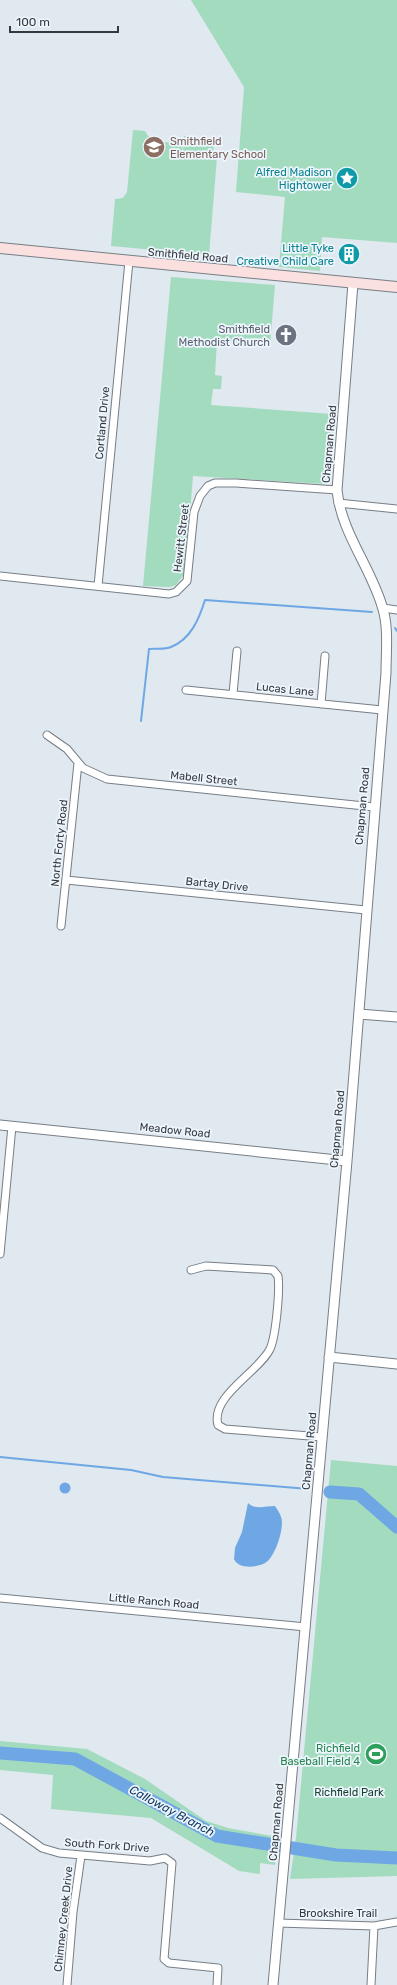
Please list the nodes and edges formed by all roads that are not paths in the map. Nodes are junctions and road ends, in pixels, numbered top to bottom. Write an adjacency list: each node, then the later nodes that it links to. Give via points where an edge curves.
1 (0, 248): 2 (main road, Smithfield Road)
2 (128, 261): 3 (main road, Smithfield Road); 9 (street, Cortland Drive)
3 (354, 283): 4 (main road, Smithfield Road); 5 (street, Chapman Road)
4 (397, 286)
5 (337, 490): 6 (street, Chapman Road); 9 (street, Hewitt Street, via 215,483 204,490 196,502 189,570 187,581 182,587 169,594)
6 (338, 503): 7 (street); 10 (street, Chapman Road, via 341,516 368,569)
7 (397, 509)
8 (0, 576): 9 (street, Hewitt Street)
9 (98, 586)
10 (383, 608): 11 (street); 17 (street, Chapman Road, via 386,644)
11 (397, 610)
12 (237, 651): 15 (street)
13 (325, 656): 16 (street)
14 (186, 690): 15 (street, Lucas Lane)
15 (233, 694): 16 (street, Lucas Lane)
16 (321, 704): 17 (street, Lucas Lane)
17 (382, 710): 20 (street, Chapman Road)
18 (47, 735): 19 (street, Mabell Street, via 67,749)
19 (78, 763): 20 (street, Mabell Street, via 107,779); 21 (street, North Forty Road)
20 (374, 807): 22 (street, Chapman Road)
21 (66, 880): 22 (street, Bartay Drive); 23 (street, North Forty Road)
22 (366, 910): 24 (street, Chapman Road)
23 (61, 926)
24 (359, 1014): 25 (street); 28 (street, Chapman Road)
25 (397, 1018)
26 (0, 1125): 27 (street, Meadow Road)
27 (12, 1126): 28 (street, Meadow Road); 29 (street)
28 (347, 1161): 31 (street, Chapman Road)
29 (0, 1254)
30 (191, 1270): 33 (street, via 206,1266 273,1270 278,1276 270,1349 262,1362 236,1384 218,1411 218,1425 225,1429)
31 (330, 1357): 32 (street); 33 (street, Chapman Road)
32 (397, 1364)
33 (322, 1437): 35 (street, Chapman Road)
34 (0, 1598): 35 (street, Little Ranch Road)
35 (306, 1627): 40 (street, Chapman Road)
36 (2, 1819): 37 (street); 38 (street, South Fork Drive, via 42,1848)
37 (0, 1826)
38 (81, 1856): 42 (street, Chimney Creek Drive); 43 (street, South Fork Drive, via 150,1861 165,1858 172,1863 164,1959 218,1968)
39 (397, 1922): 41 (street, Brookshire Trail)
40 (278, 1923): 41 (street, Brookshire Trail); 44 (street, Chapman Road)
41 (374, 1926): 45 (street)
42 (67, 1985)
43 (217, 1985)
44 (273, 1985)
45 (371, 1985)

